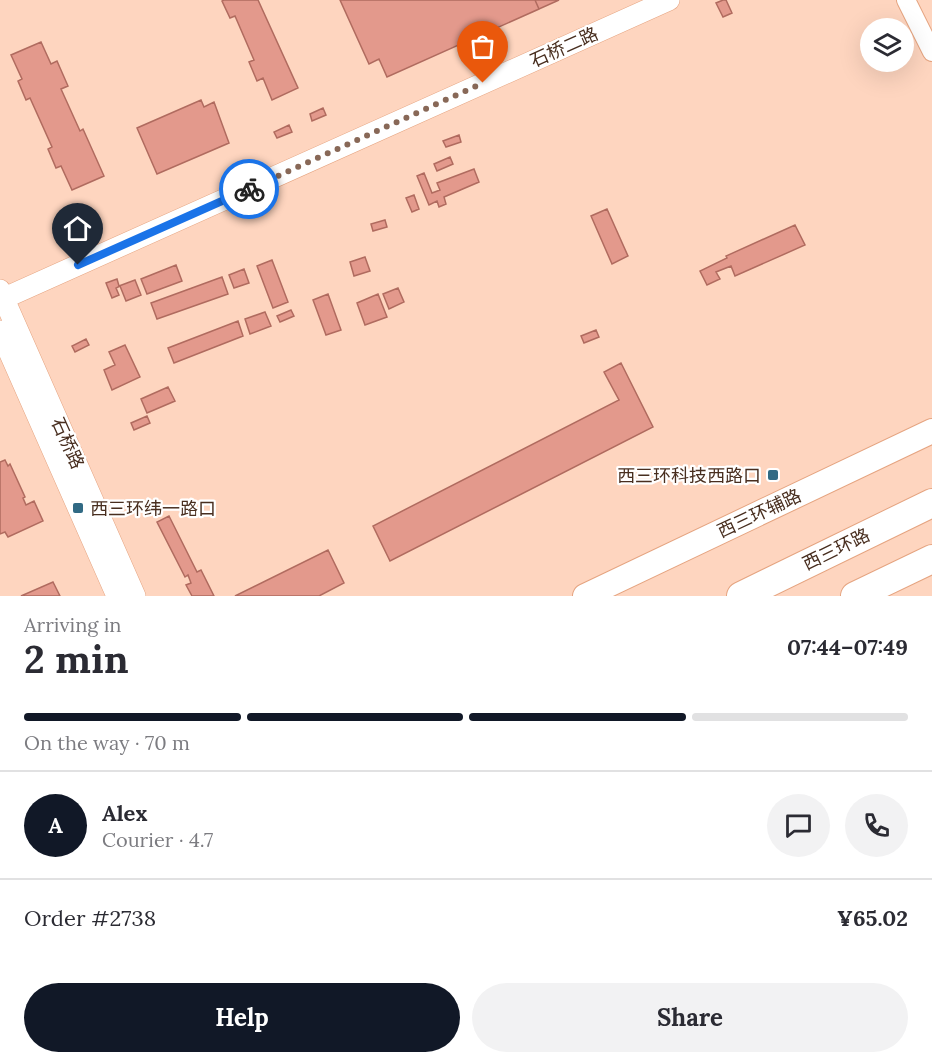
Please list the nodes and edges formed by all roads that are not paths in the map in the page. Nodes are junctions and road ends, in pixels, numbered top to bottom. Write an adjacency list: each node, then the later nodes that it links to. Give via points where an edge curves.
1 (669, 0): 4 (street, 石桥二路)
2 (906, 0): 3 (street)
3 (932, 52)
4 (1, 296): 10 (street, 石桥路)
5 (0, 331): 9 (street, 石桥路)
6 (932, 431): 11 (main road, 西三环辅路)
7 (932, 503): 12 (highway, 西三环路)
8 (932, 559): 13 (highway)
9 (117, 596)
10 (135, 596)
11 (585, 596)
12 (741, 596)
13 (855, 596)

